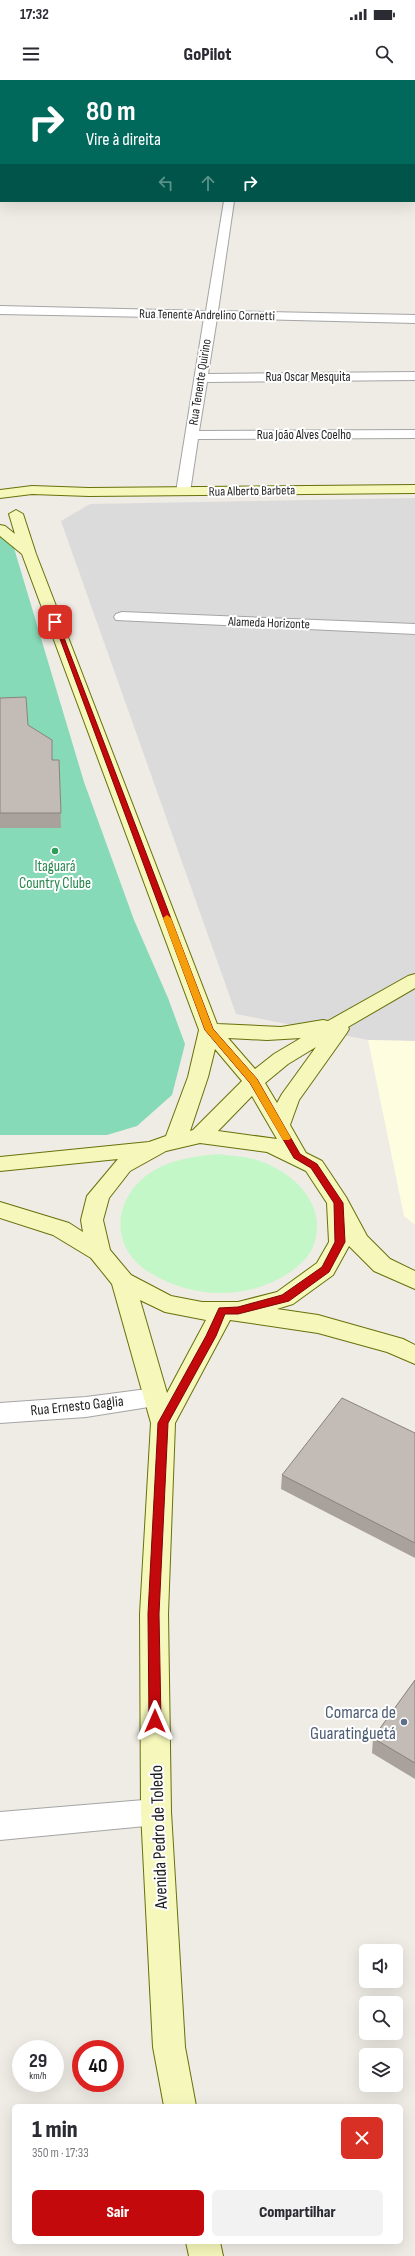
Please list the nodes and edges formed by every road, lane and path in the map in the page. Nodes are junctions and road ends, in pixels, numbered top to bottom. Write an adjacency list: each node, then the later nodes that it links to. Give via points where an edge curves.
1 (229, 202): 3 (street, Rua Tenente Quirino)
2 (0, 310): 3 (street, Rua Tenente Andrelino Cornetti)
3 (211, 315): 4 (street, Rua Tenente Andrelino Cornetti); 6 (street, Rua Tenente Quirino)
4 (415, 319)
5 (415, 376): 6 (street, Rua Oscar Mesquita)
6 (201, 378): 8 (street, Rua Tenente Quirino)
7 (415, 434): 8 (street, Rua João Alves Coelho)
8 (192, 435): 11 (street, Rua Tenente Quirino)
9 (415, 489): 11 (main road, Rua Alberto Barbeta)
10 (89, 492): 11 (main road, Rua Alberto Barbeta); 12 (main road, via 32,490); 13 (main road, via 59,496)
11 (183, 492)
12 (0, 494): 13 (main road, via 13,497)
13 (25, 509): 14 (main road); 16 (main road)
14 (0, 518)
15 (0, 528): 16 (main road)
16 (29, 554): 21 (main road)
17 (122, 617): 18 (street, Alameda Horizonte)
18 (415, 629)
19 (415, 980): 20 (main road)
20 (348, 1018): 21 (main road, via 301,1032 259,1035); 22 (main road, via 281,1059); 23 (main road, via 289,1099)
21 (210, 1030): 22 (main road); 25 (main road, via 198,1077)
22 (254, 1081): 23 (main road); 24 (main road)
23 (279, 1125): 26 (main road)
24 (200, 1136): 25 (main road); 26 (main road, via 271,1145)
25 (168, 1144): 27 (main road, via 89,1156); 30 (main road, via 122,1166 98,1196 92,1220)
26 (297, 1156): 28 (main road, via 314,1166)
27 (0, 1164)
28 (338, 1203): 32 (main road, via 358,1241 382,1265); 33 (main road, via 340,1242 325,1269 285,1298)
29 (0, 1210): 30 (main road, via 62,1229)
30 (99, 1252): 31 (main road)
31 (123, 1282): 33 (main road, via 165,1303 202,1311); 35 (main road, Avenida Pedro de Toledo)
32 (415, 1282)
33 (230, 1310): 34 (main road, via 318,1324 394,1345); 35 (main road, Avenida Pedro de Toledo)
34 (415, 1355)
35 (159, 1410): 36 (street, Rua Ernesto Gaglia, via 86,1407); 37 (main road, Avenida Pedro de Toledo, via 154,1614)
36 (0, 1413)
37 (156, 1812): 38 (street); 39 (main road, Avenida Pedro de Toledo, via 170,2047)
38 (0, 1826)
39 (180, 2104)
40 (203, 2244): 41 (main road)
41 (206, 2256)

